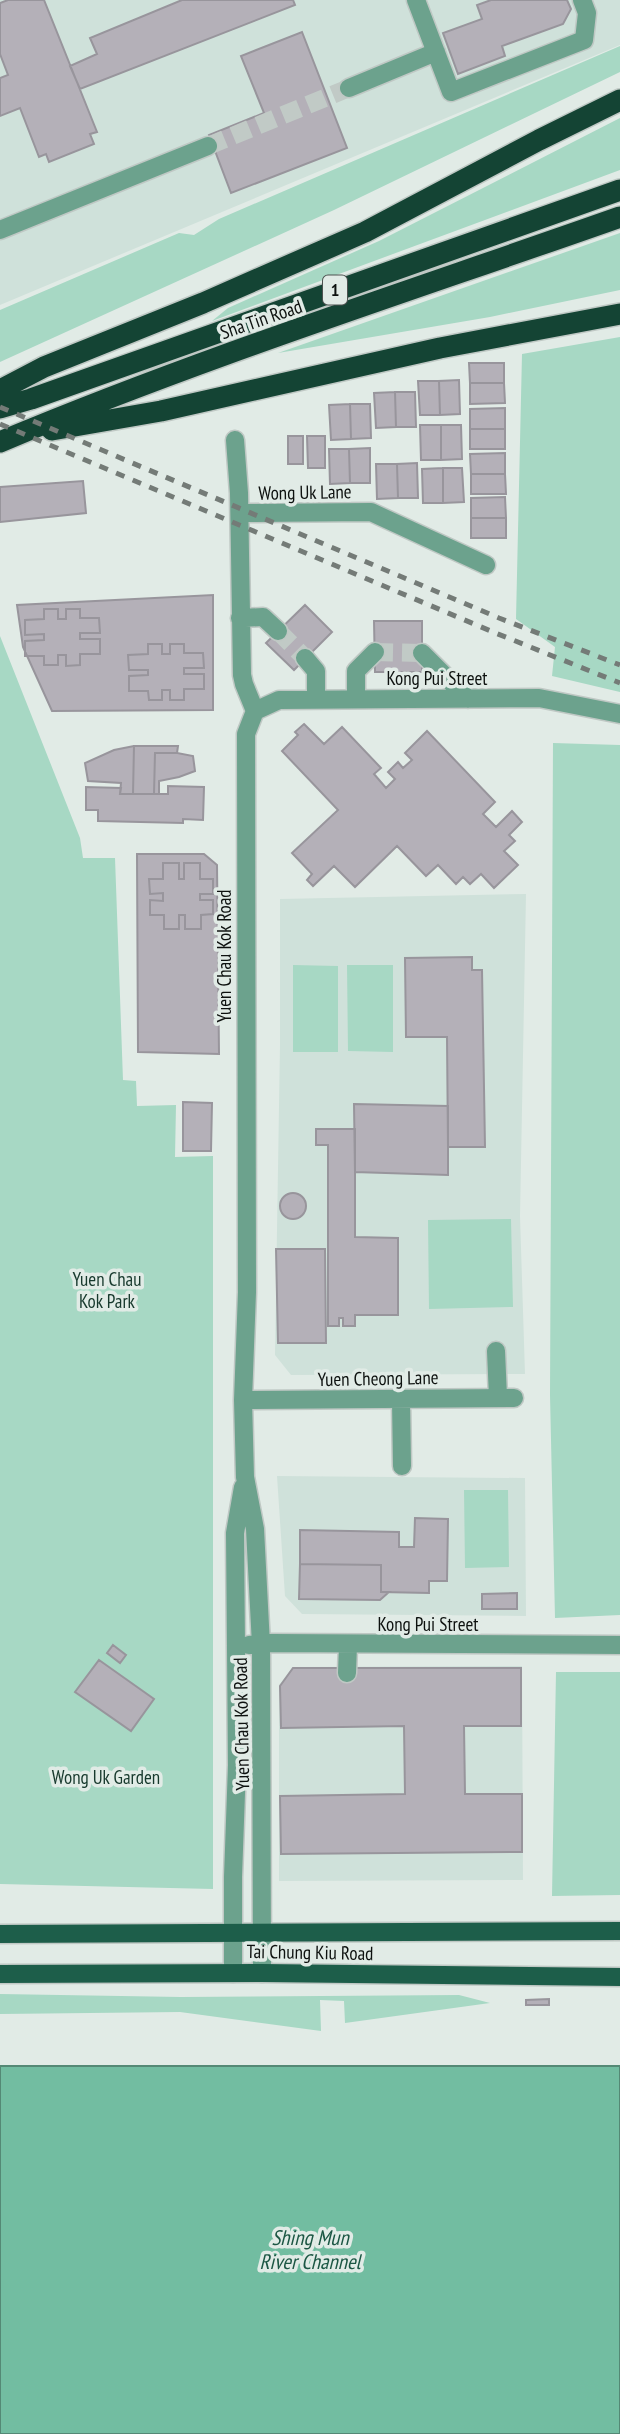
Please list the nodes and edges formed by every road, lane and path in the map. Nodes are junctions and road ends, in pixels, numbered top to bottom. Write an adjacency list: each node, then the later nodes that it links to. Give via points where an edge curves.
1 (416, 0): 3 (street)
2 (582, 0): 3 (street, via 587,13 584,40 451,92)
3 (436, 52): 4 (street)
4 (349, 88)
5 (620, 100): 11 (highway, via 365,232 44,367)
6 (208, 146): 9 (street)
7 (620, 190): 12 (highway, Sha Tin Road / 1)
8 (620, 217): 14 (highway, Sha Tin Road / 1, via 220,357)
9 (0, 230)
10 (620, 314): 14 (highway)
11 (0, 390)
12 (0, 408)
13 (235, 440): 15 (street)
14 (3, 441)
15 (240, 513): 16 (street, Wong Uk Lane, via 371,512); 17 (street)
16 (486, 565)
17 (240, 618): 18 (street, via 263,617); 25 (street, via 243,684)
18 (278, 631)
19 (375, 652): 23 (street, via 356,671)
20 (422, 653): 24 (street)
21 (305, 658): 22 (street, via 316,671)
22 (316, 699): 23 (street, Kong Pui Street); 25 (street, Kong Pui Street, via 279,700)
23 (356, 699): 24 (street, Kong Pui Street)
24 (468, 699): 26 (street, Kong Pui Street, via 539,698)
25 (255, 711): 28 (street, Yuen Chau Kok Road, via 246,734 245,783 247,1292)
26 (620, 713)
27 (496, 1350): 29 (street, Yuen Cheong Lane, via 506,1397)
28 (243, 1400): 29 (street, Yuen Cheong Lane); 31 (street, Yuen Chau Kok Road)
29 (401, 1400): 30 (street)
30 (402, 1466)
31 (245, 1477): 32 (street, Yuen Chau Kok Road, via 255,1529); 35 (street, Yuen Chau Kok Road, via 236,1533)
32 (261, 1645): 33 (street, Kong Pui Street); 35 (street, Kong Pui Street); 39 (street, Yuen Chau Kok Road)
33 (348, 1645): 34 (street, Kong Pui Street); 36 (street)
34 (620, 1645)
35 (236, 1646): 38 (street, Yuen Chau Kok Road)
36 (347, 1673)
37 (620, 1931): 39 (main road, Tai Chung Kiu Road)
38 (233, 1933): 39 (main road, Tai Chung Kiu Road); 40 (main road, Tai Chung Kiu Road); 41 (street, Yuen Chau Kok Road)
39 (262, 1933): 42 (street, Yuen Chau Kok Road)
40 (0, 1934)
41 (233, 1973): 42 (main road, Tai Chung Kiu Road); 43 (main road, Tai Chung Kiu Road)
42 (262, 1973): 44 (main road, Tai Chung Kiu Road)
43 (0, 1974)
44 (620, 1977)

